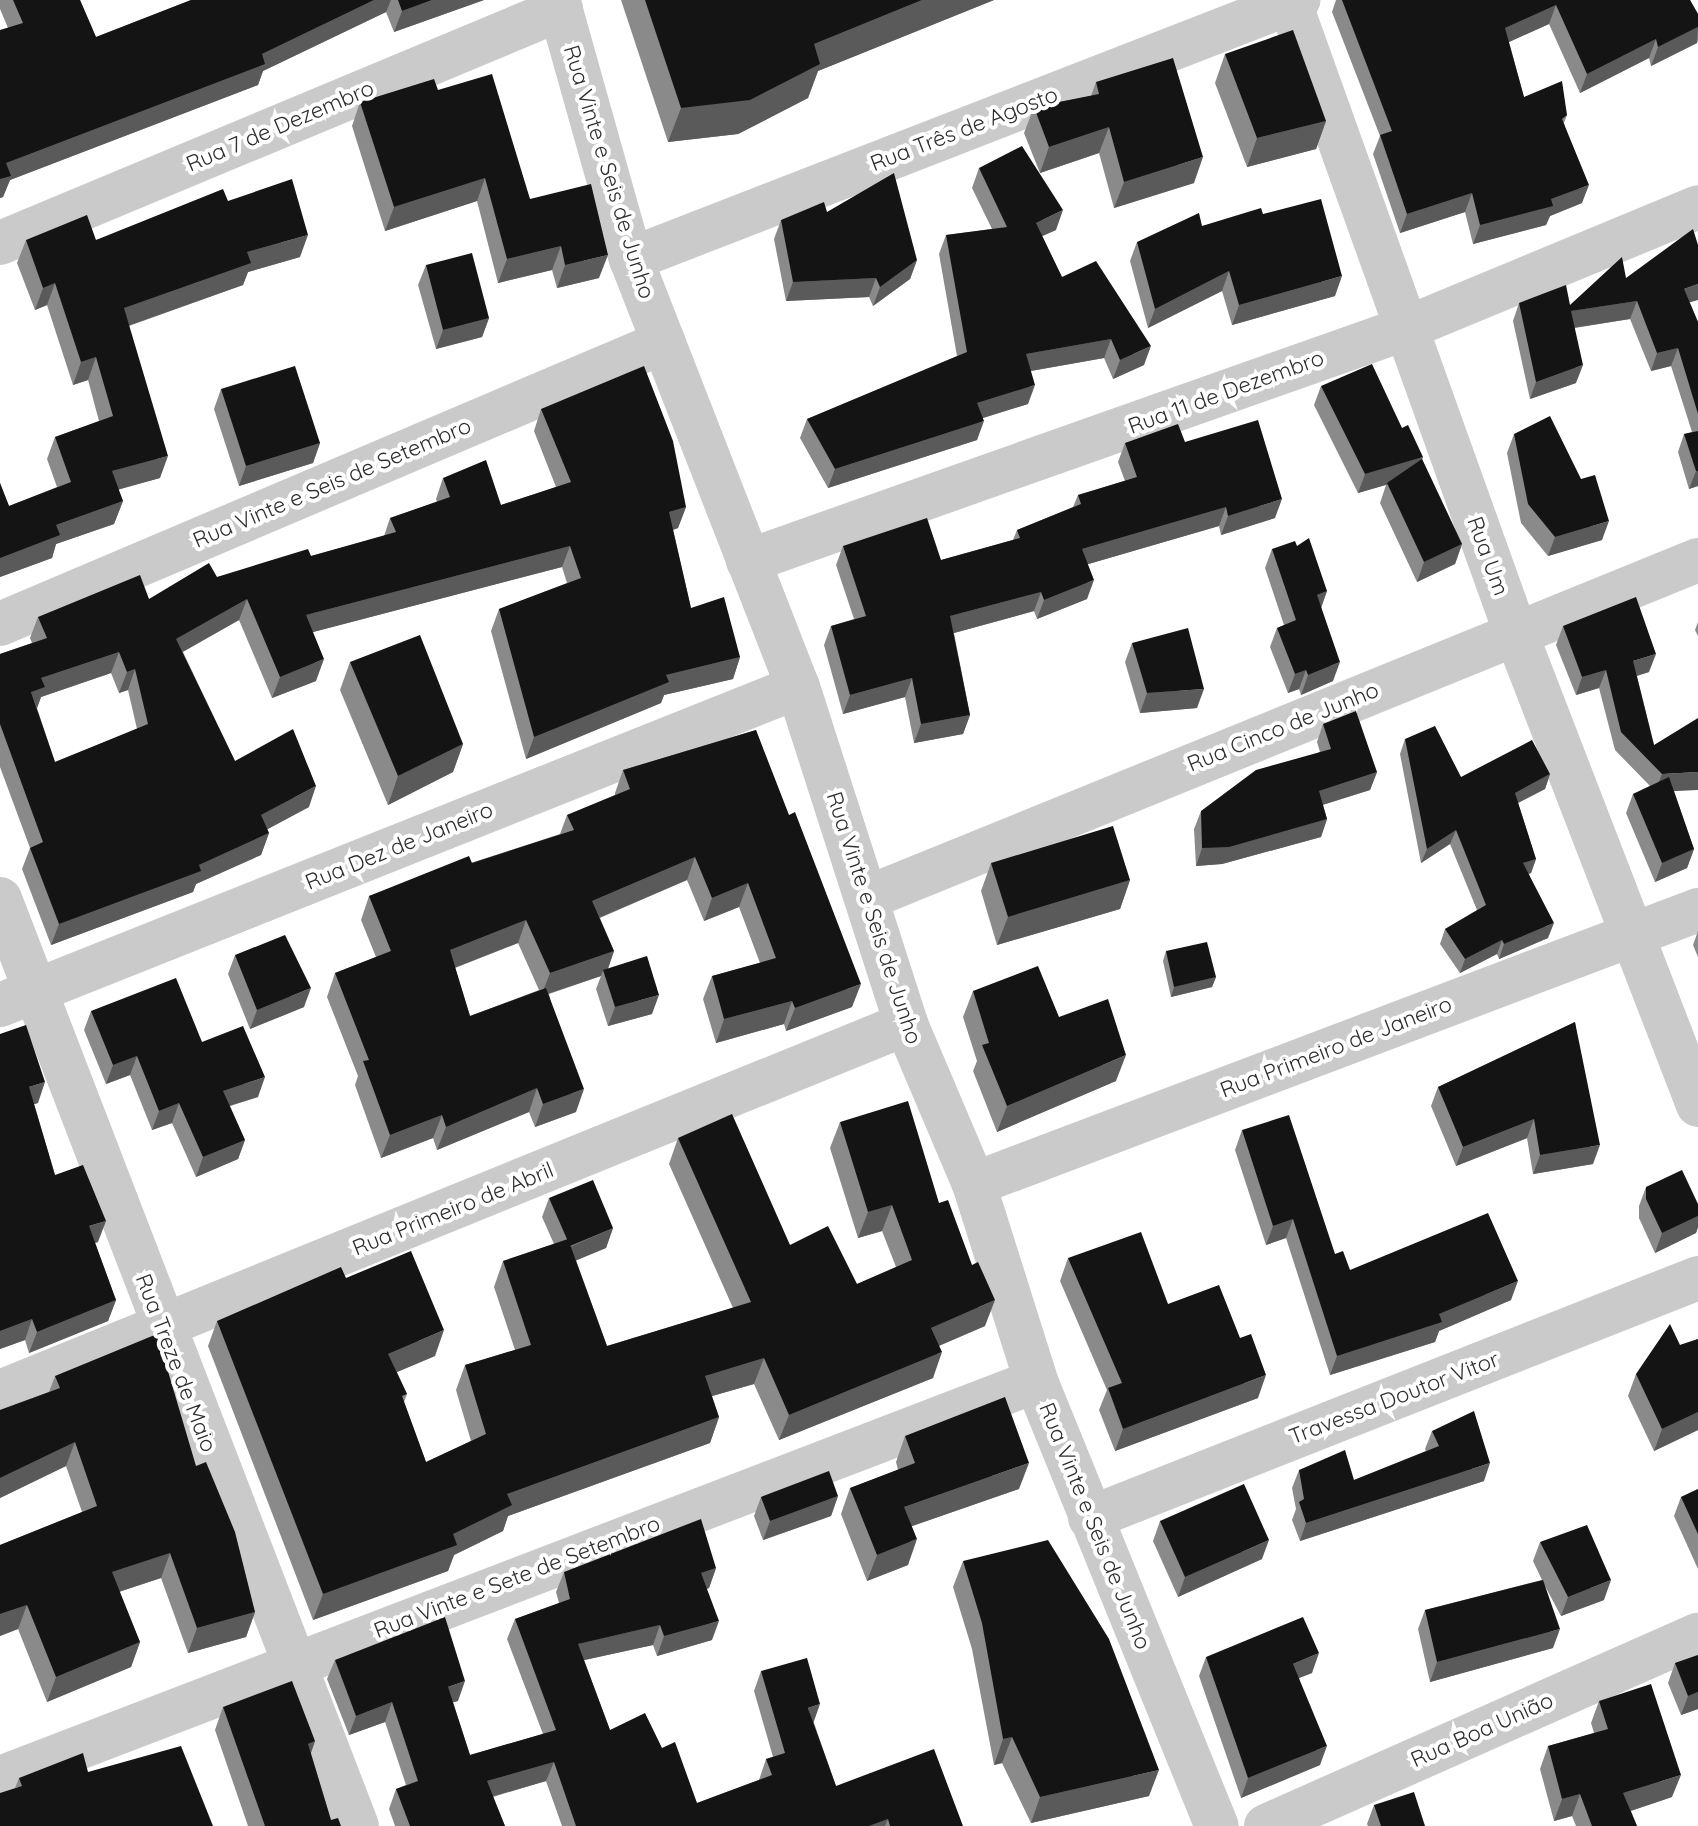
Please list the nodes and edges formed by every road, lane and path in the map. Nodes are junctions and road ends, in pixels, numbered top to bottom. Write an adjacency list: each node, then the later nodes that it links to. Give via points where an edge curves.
1 (1294, 2): 5 (street, Rua Três de Agosto); 6 (street, Rua Um)
2 (559, 5): 4 (street, Rua 7 de Dezembro); 5 (street, Rua Vinte e Seis de Junho)
3 (1698, 207): 6 (street, Rua 11 de Dezembro)
4 (0, 243)
5 (631, 259): 7 (street, Rua Vinte e Seis de Junho)
6 (1404, 329): 9 (street, Rua 11 de Dezembro); 11 (street, Rua Um)
7 (664, 342): 9 (street, Rua Vinte e Seis de Junho); 10 (street, Rua Vinte e Seis de Setembro)
8 (1698, 560): 11 (street, Rua Cinco de Junho)
9 (748, 561): 12 (street, Rua Vinte e Seis de Junho)
10 (0, 624)
11 (1515, 631): 13 (street, Rua Cinco de Junho); 16 (street, Rua Um)
12 (798, 687): 13 (street, Rua Vinte e Seis de Junho); 17 (street, Rua Dez de Janeiro)
13 (869, 897): 18 (street, Rua Vinte e Seis de Junho)
14 (0, 899): 17 (street, Rua Treze de Maio)
15 (1698, 910): 16 (street, Rua Primeiro de Janeiro)
16 (1632, 937): 19 (street, Rua Um); 20 (street, Rua Primeiro de Janeiro)
17 (18, 998): 22 (street, Rua Treze de Maio)
18 (906, 1024): 20 (street, Rua Vinte e Seis de Junho); 22 (street, Rua Primeiro de Abril)
19 (1698, 1105)
20 (974, 1184): 23 (street, Rua Vinte e Seis de Junho)
21 (1698, 1278): 25 (street, Travessa Doutor Vitor)
22 (161, 1327): 24 (street, Rua Primeiro de Abril); 27 (street, Rua Treze de Maio)
23 (1036, 1381): 25 (street, Rua Vinte e Seis de Junho); 27 (street, Rua Vinte e Sete de Setembro)
24 (0, 1392)
25 (1090, 1518): 30 (street, Rua Vinte e Seis de Junho)
26 (1698, 1635): 31 (street, Rua Boa União)
27 (293, 1662): 28 (street, Rua Vinte e Sete de Setembro); 29 (street, Rua Treze de Maio)
28 (0, 1778)
29 (357, 1826)
30 (1217, 1826)
31 (1266, 1826)

